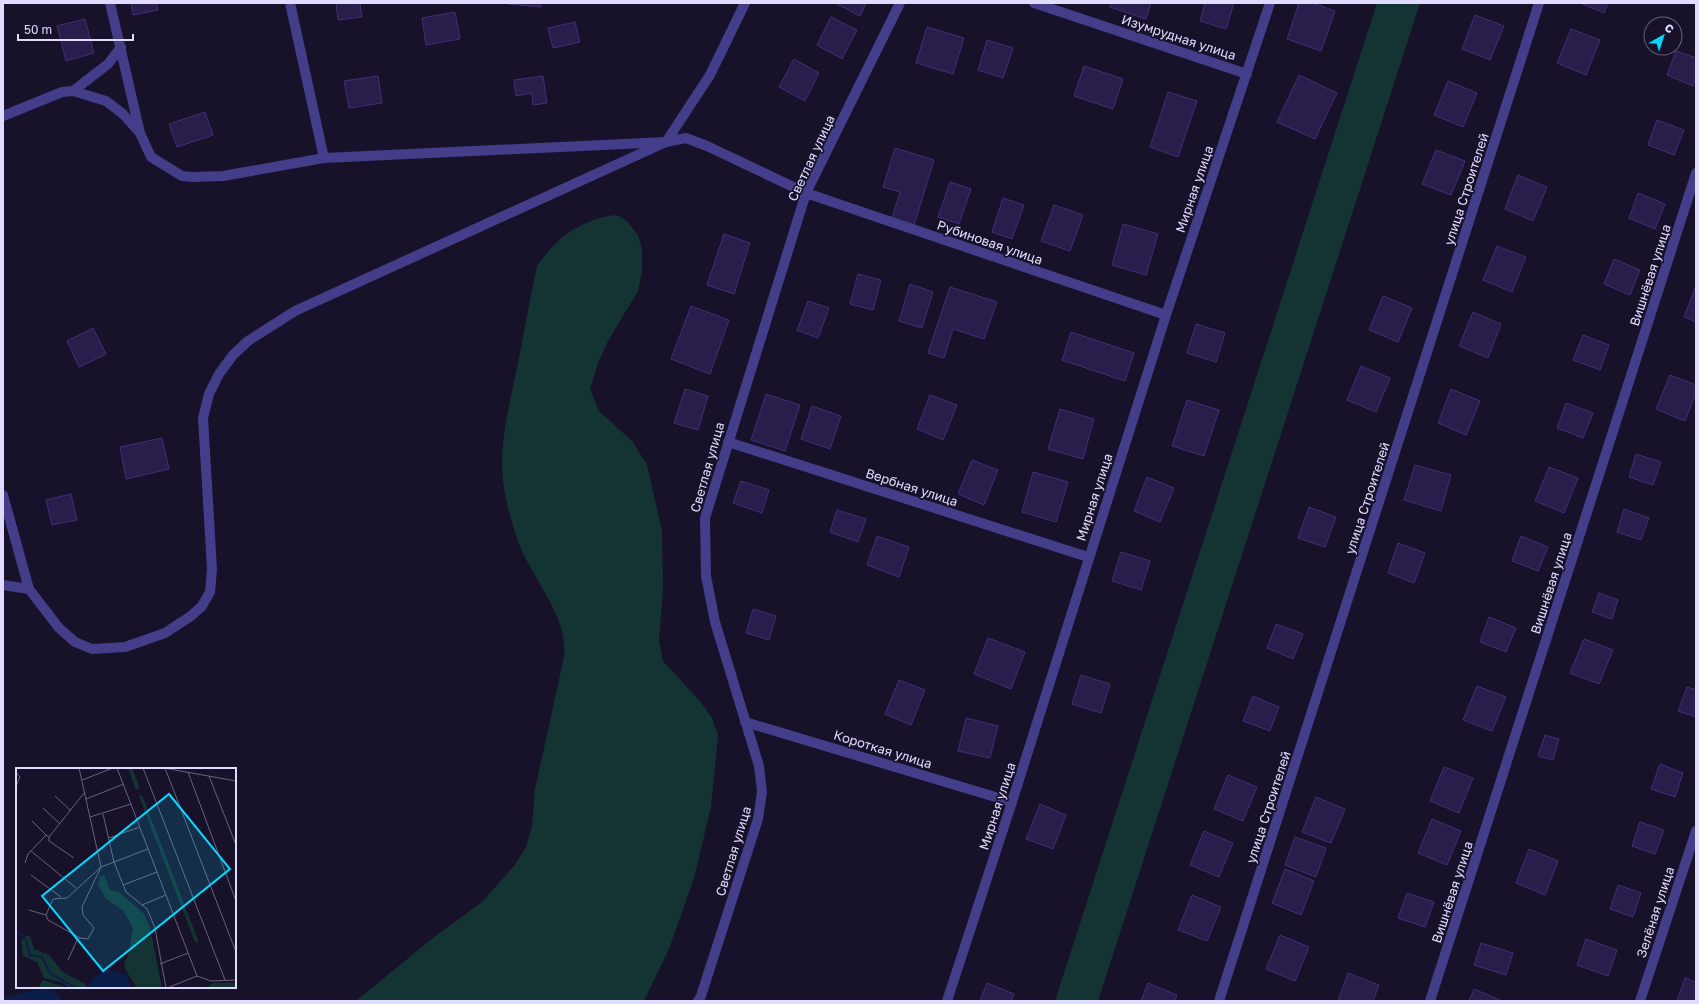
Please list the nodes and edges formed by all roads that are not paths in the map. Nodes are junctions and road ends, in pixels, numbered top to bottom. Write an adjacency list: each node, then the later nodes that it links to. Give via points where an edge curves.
1 (110, 3): 8 (street)
2 (290, 3): 14 (street)
3 (745, 3): 13 (street, via 710,75)
4 (900, 3): 16 (street, Светлая улица)
5 (1034, 3): 9 (street, Изумрудная улица)
6 (1270, 3): 9 (street, Мирная улица)
7 (1539, 3): 28 (street, улица Строителей)
8 (120, 47): 10 (street, via 108,64); 12 (street)
9 (1247, 74): 17 (street, Мирная улица)
10 (73, 92): 11 (street, via 62,92); 12 (street, via 106,101 123,114)
11 (3, 116)
12 (140, 133): 14 (street, via 151,157 182,176 223,176)
13 (666, 142): 14 (street); 16 (street, Рубиновая улица, via 686,138); 22 (street, via 295,311 248,341 233,355 209,394 203,418 212,569 210,592 192,616 165,633 125,647 92,649 75,642 59,628)
14 (324, 158)
15 (1696, 174): 29 (street, Вишнёвая улица)
16 (806, 193): 17 (street, Рубиновая улица); 18 (street, Светлая улица)
17 (1166, 315): 20 (street, Мирная улица)
18 (728, 442): 20 (street, Вербная улица); 23 (street, Светлая улица, via 705,518 706,576 715,622)
19 (3, 495): 22 (street)
20 (1088, 557): 24 (street, Мирная улица)
21 (3, 585): 22 (street)
22 (29, 589)
23 (745, 722): 24 (street, Короткая улица); 26 (street, Светлая улица, via 759,766 762,792 758,819)
24 (1012, 802): 27 (street, Мирная улица)
25 (1696, 831): 30 (street, Зелёная улица)
26 (698, 1001)
27 (946, 1001)
28 (1220, 1001)
29 (1430, 1001)
30 (1640, 1001)

